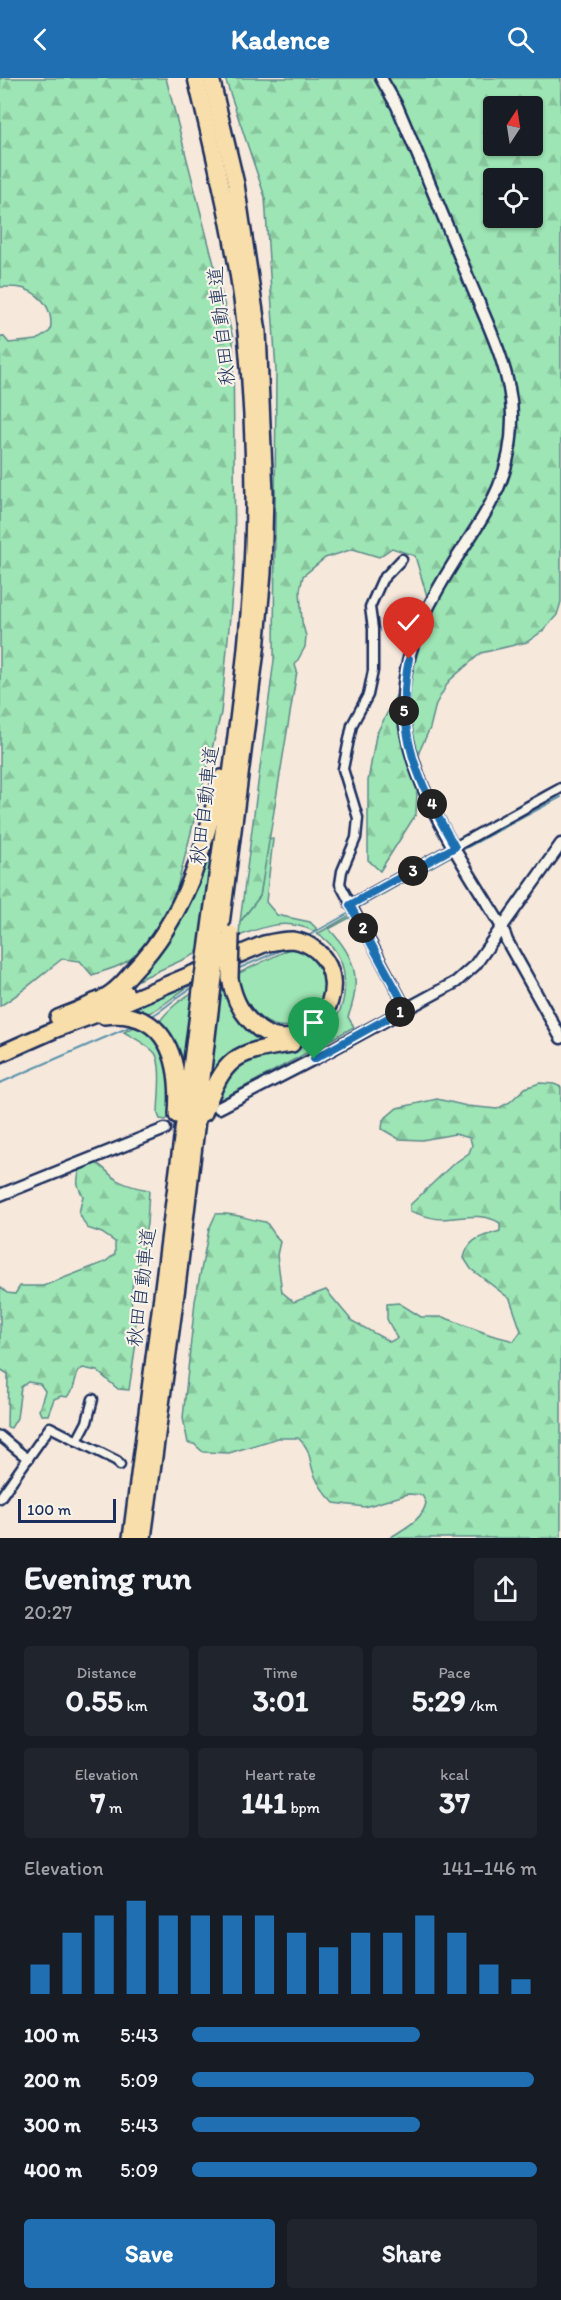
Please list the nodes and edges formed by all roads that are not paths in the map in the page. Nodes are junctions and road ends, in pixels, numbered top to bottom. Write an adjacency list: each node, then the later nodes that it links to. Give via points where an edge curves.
1 (196, 78): 5 (highway, 秋田自動車道, via 221,186 246,332 254,495 252,572)
2 (211, 78): 11 (highway, 秋田自動車道, via 236,184 249,262 258,332 265,494 256,650)
3 (381, 78): 8 (street, via 397,106 483,312 502,363 512,414 502,483 430,605 404,683 405,721 413,762)
4 (402, 559): 9 (street, via 382,580 370,607 373,671 368,695 352,725 344,770 358,818 356,838 340,884)
5 (239, 699): 11 (highway, 秋田自動車道); 13 (highway, via 210,820 187,892 150,953 112,993)
6 (561, 788): 8 (street)
7 (561, 844): 10 (street)
8 (455, 847): 9 (street); 10 (street)
9 (350, 905): 14 (street)
10 (502, 927): 14 (street, via 475,965 456,982); 16 (street)
11 (219, 939): 12 (highway, 秋田自動車道, bridge); 15 (highway, bridge, via 230,978 232,992 239,1009 252,1024 275,1036 291,1037 318,1023 329,1005 331,972 324,958 303,942 283,940 257,947)
12 (207, 988): 21 (highway, 秋田自動車道); 23 (highway, 秋田自動車道)
13 (94, 1002): 17 (highway); 21 (highway, via 139,989 275,935 308,938 332,958 340,988 332,1017 311,1037 243,1054 230,1062 214,1086)
14 (406, 1008): 19 (street)
15 (83, 1019): 18 (highway); 23 (highway, via 136,1016 157,1030 173,1058 177,1104)
16 (561, 1038)
17 (0, 1043)
18 (0, 1054)
19 (219, 1108)
20 (165, 1129): 22 (street)
21 (194, 1142): 31 (highway, 秋田自動車道)
22 (0, 1195)
23 (170, 1226): 30 (highway, 秋田自動車道)
24 (93, 1399): 26 (street)
25 (0, 1436): 27 (street)
26 (77, 1441): 27 (street, via 50,1427); 28 (street)
27 (28, 1459): 29 (street)
28 (120, 1465)
29 (0, 1498)
30 (131, 1538)
31 (143, 1538)

